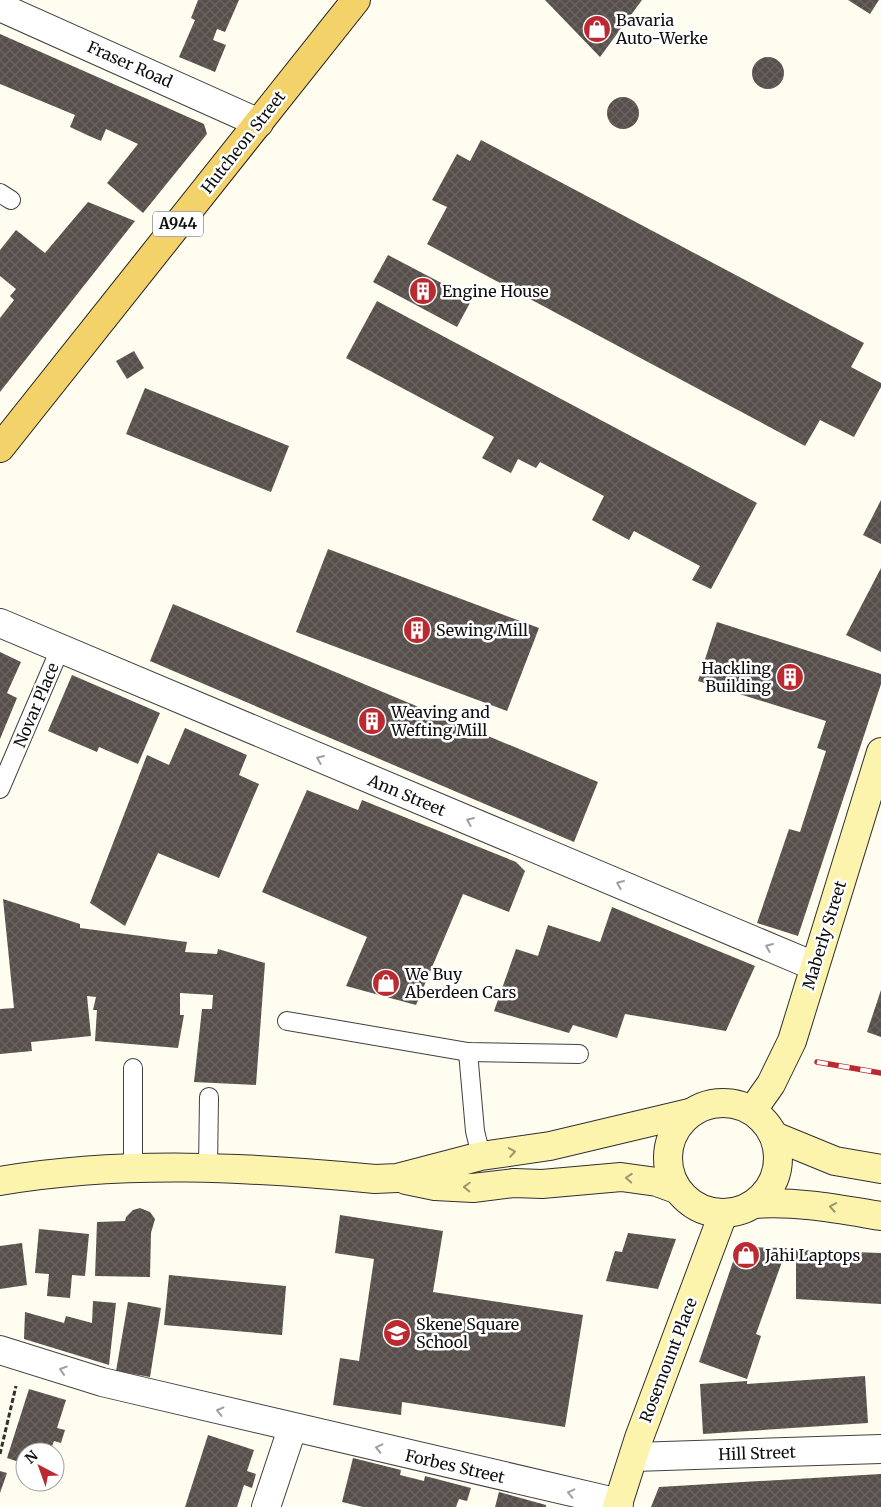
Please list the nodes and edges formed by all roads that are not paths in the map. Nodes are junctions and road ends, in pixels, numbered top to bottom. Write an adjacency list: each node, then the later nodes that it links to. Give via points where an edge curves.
1 (356, 0): 3 (main road, Hutcheon Street / A944)
2 (0, 6): 3 (street, Fraser Road)
3 (259, 122): 4 (main road, Hutcheon Street / A944)
4 (0, 448)
5 (0, 623): 6 (street, Ann Street)
6 (60, 649): 8 (lane, Novar Place); 9 (street, Ann Street, one-way to 6)
7 (881, 752): 9 (main road, Maberly Street)
8 (0, 789)
9 (814, 966): 15 (main road, Maberly Street, via 786,1058)
10 (287, 1021): 11 (lane)
11 (468, 1052): 12 (lane); 18 (lane, via 475,1131)
12 (579, 1054)
13 (133, 1068): 19 (lane)
14 (209, 1097): 20 (lane)
15 (752, 1111): 16 (main road, via 722,1103 707,1105); 17 (main road)
16 (693, 1112): 18 (main road, one-way to 16, via 550,1146); 24 (main road, via 675,1130 668,1153 668,1166)
17 (774, 1136): 21 (main road, via 835,1161); 25 (main road, via 779,1158 776,1174 769,1188)
18 (482, 1156): 22 (main road)
19 (133, 1168): 20 (main road); 23 (main road, via 75,1171)
20 (208, 1168): 22 (main road)
21 (881, 1169)
22 (397, 1178): 24 (main road, one-way to 22, via 657,1182 621,1177 473,1188 435,1186)
23 (0, 1182)
24 (676, 1189): 26 (main road, via 701,1210)
25 (754, 1204): 26 (main road, via 739,1212); 27 (main road, one-way to 25, via 817,1204)
26 (723, 1214): 31 (main road, Rosemount Place)
27 (881, 1216)
28 (12, 1353): 29 (street, Forbes Street, one-way to 28, via 102,1382)
29 (292, 1429): 32 (street, Forbes Street, one-way to 29); 33 (street)
30 (881, 1449): 31 (street, Hill Street)
31 (634, 1456): 32 (main road, Rosemount Place)
32 (618, 1505)
33 (266, 1507)

